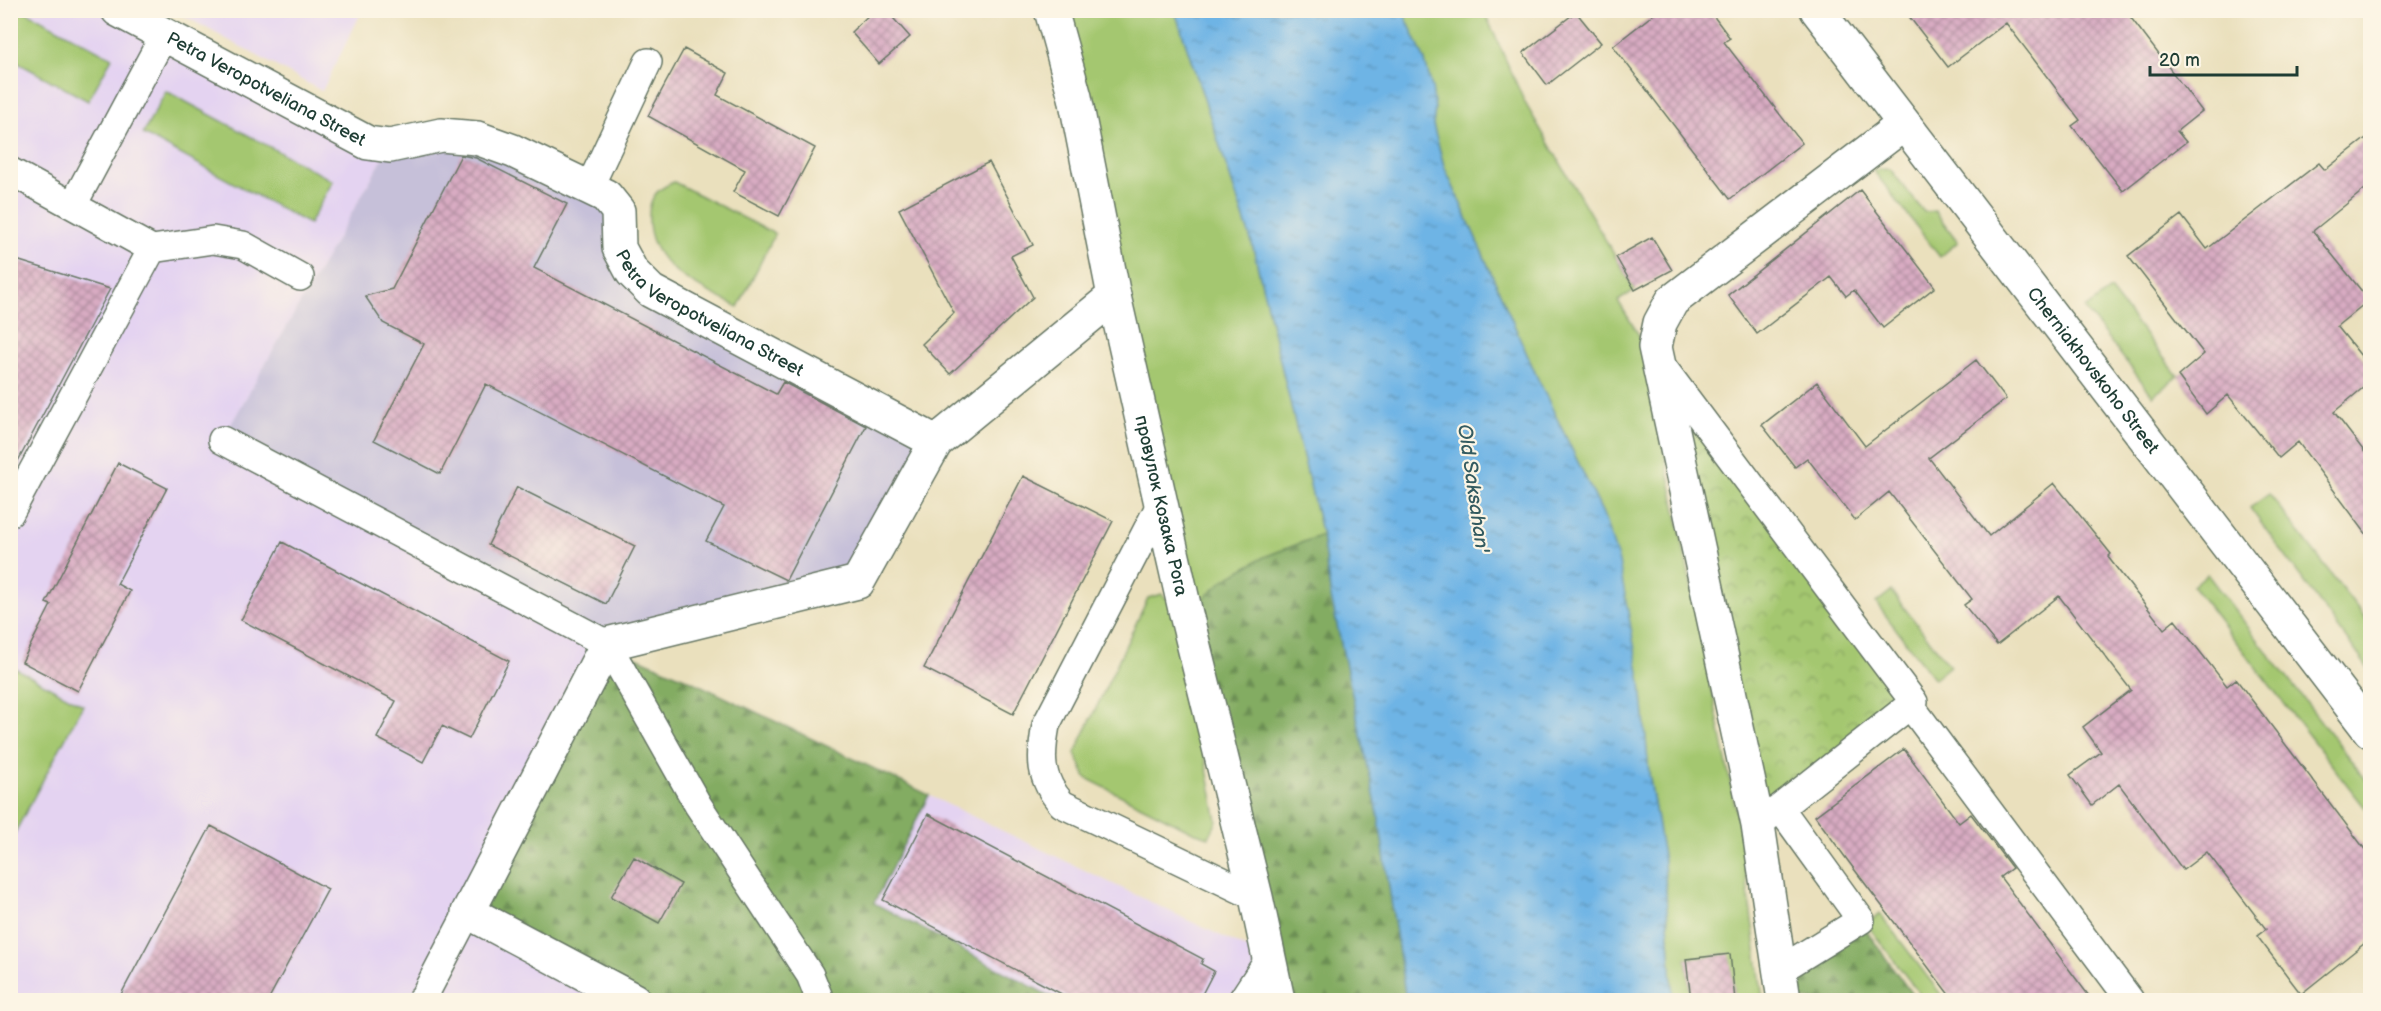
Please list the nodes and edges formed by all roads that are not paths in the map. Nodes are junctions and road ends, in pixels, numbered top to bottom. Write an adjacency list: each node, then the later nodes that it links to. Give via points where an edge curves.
1 (118, 10): 4 (street, Petra Veropotveliana Street)
2 (1051, 10): 12 (street, провулок Козака Рога, via 1075,97)
3 (1817, 10): 6 (street, Cherniakhovskoho Street)
4 (164, 35): 8 (street, Petra Veropotveliana Street, via 368,142 390,147 441,135 477,138); 9 (lane)
5 (648, 62): 8 (lane)
6 (1904, 124): 13 (street, via 1672,301 1660,323); 20 (street, Cherniakhovskoho Street)
7 (10, 171): 9 (lane)
8 (589, 188): 15 (street, Petra Veropotveliana Street, via 613,202 618,211 619,248 632,272 651,291)
9 (73, 205): 10 (lane)
10 (152, 249): 11 (lane, via 213,240 243,245); 17 (lane)
11 (300, 277)
12 (1114, 296): 15 (street); 16 (street, провулок Козака Рога)
13 (1656, 357): 19 (lane, via 1914,702); 21 (street)
14 (222, 440): 18 (lane)
15 (936, 442): 18 (street, via 858,582)
16 (1162, 501): 22 (street, провулок Козака Рога); 22 (lane, via 1046,725 1041,754 1048,787 1062,804)
17 (10, 513)
18 (607, 644): 23 (street); 28 (lane, via 698,805 810,975)
19 (1910, 705): 21 (lane); 31 (lane)
20 (2370, 730)
21 (1769, 817): 25 (street); 25 (lane, via 1861,920)
22 (1256, 897): 24 (street, провулок Козака Рога)
23 (468, 912): 26 (lane); 27 (street)
24 (1269, 959): 29 (lane); 30 (street, провулок Козака Рога)
25 (1782, 985)
26 (422, 1000)
27 (634, 1000)
28 (820, 1000)
29 (1242, 1000)
30 (1278, 1000)
31 (2130, 1000)

